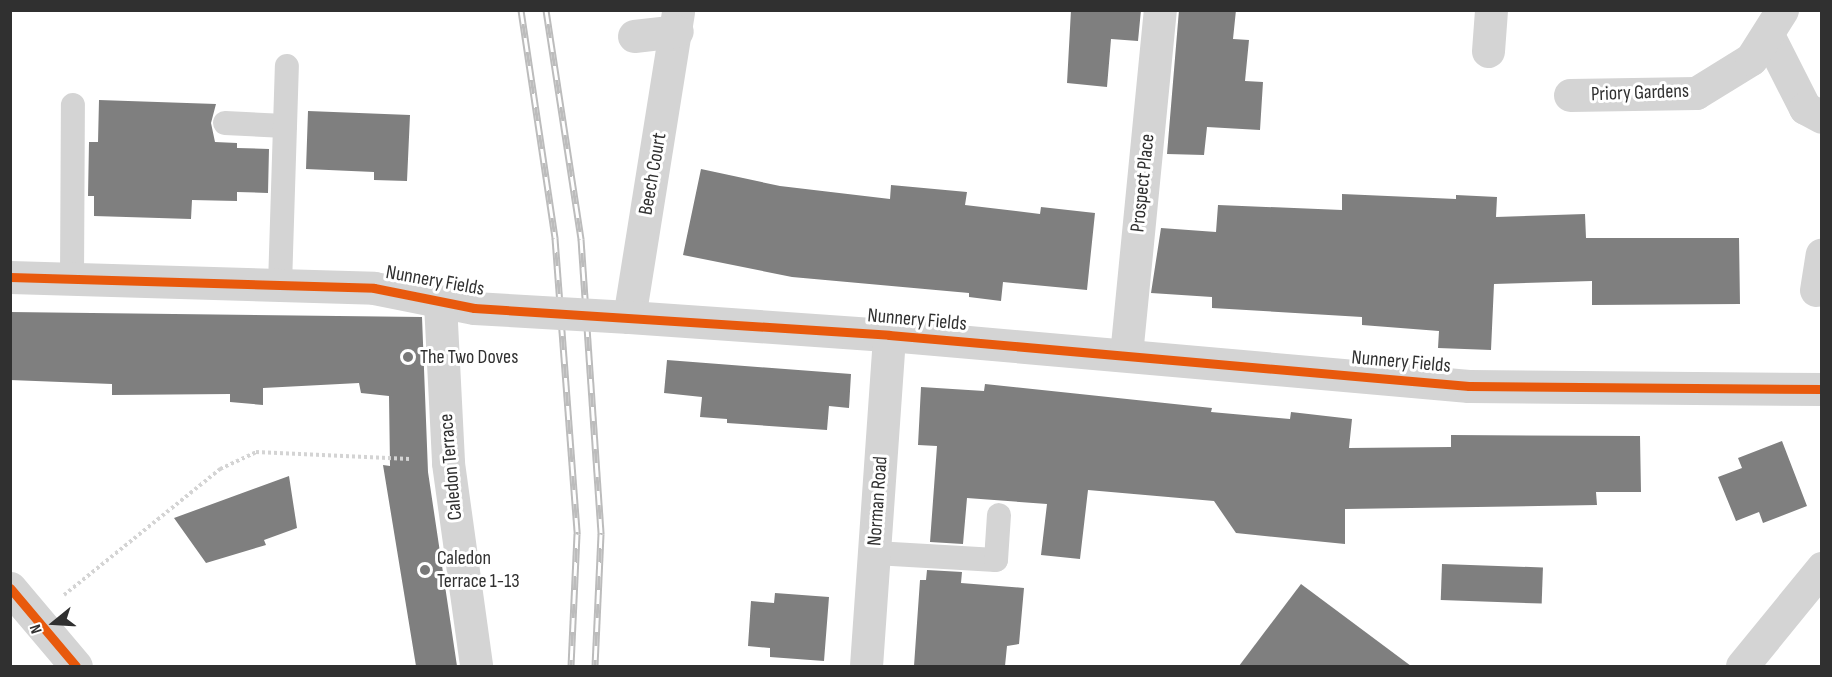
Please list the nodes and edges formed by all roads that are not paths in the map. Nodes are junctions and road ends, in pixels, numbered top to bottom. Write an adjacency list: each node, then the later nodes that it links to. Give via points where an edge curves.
1 (1160, 10): 20 (street, Prospect Place)
2 (1491, 10): 5 (street)
3 (1775, 23): 7 (street, Priory Gardens, via 1751,60 1696,93); 9 (street, via 1805,108)
4 (634, 36): 18 (street, Beech Court, via 678,22)
5 (1488, 51)
6 (287, 66): 11 (lane)
7 (1570, 95)
8 (73, 105): 14 (lane)
9 (1821, 117)
10 (225, 123): 11 (lane)
11 (285, 126): 15 (lane)
12 (1821, 254): 16 (street)
13 (10, 277): 14 (street, Nunnery Fields)
14 (72, 279): 15 (street, Nunnery Fields)
15 (280, 285): 17 (street, Nunnery Fields, via 374,288)
16 (1816, 290)
17 (440, 303): 18 (street, Nunnery Fields, bridge); 27 (street, Caledon Terrace, via 448,461)
18 (629, 317): 19 (street, Nunnery Fields)
19 (889, 335): 20 (street, Nunnery Fields); 23 (street, Norman Road)
20 (1126, 355): 21 (street, Nunnery Fields, via 1469,386)
21 (1821, 389)
22 (999, 515): 23 (lane, via 996,560)
23 (875, 553): 28 (street, Norman Road)
24 (1821, 568): 29 (street)
25 (10, 588): 26 (street)
26 (76, 666)
27 (476, 666)
28 (866, 666)
29 (1742, 666)

